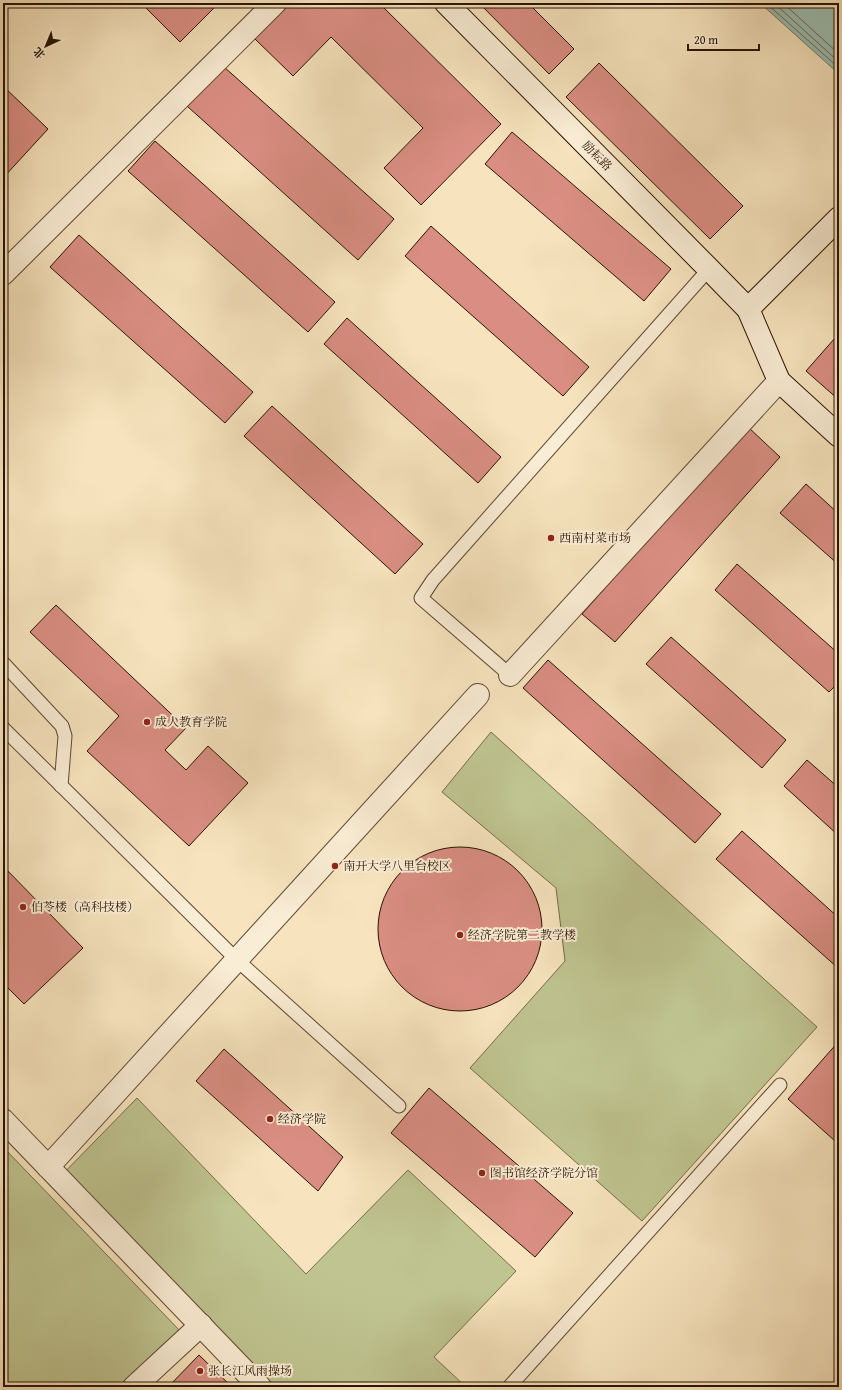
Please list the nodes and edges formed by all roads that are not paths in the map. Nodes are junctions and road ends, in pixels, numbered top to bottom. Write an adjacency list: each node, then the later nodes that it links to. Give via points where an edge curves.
1 (275, 3): 5 (street)
2 (446, 3): 4 (street, 励耘路)
3 (839, 218): 6 (street)
4 (709, 269): 6 (street, 励耘路); 10 (lane, via 433,580 421,598)
5 (3, 274)
6 (748, 309): 7 (street)
7 (779, 381): 8 (street); 10 (street)
8 (839, 436)
9 (3, 663): 13 (lane, via 62,726 65,736)
10 (510, 675)
11 (478, 695): 14 (street)
12 (3, 728): 13 (lane)
13 (61, 786): 14 (lane)
14 (237, 960): 16 (lane); 18 (street)
15 (780, 1085): 22 (lane)
16 (399, 1106)
17 (3, 1120): 18 (street)
18 (48, 1167): 19 (street)
19 (201, 1325): 20 (street); 21 (street)
20 (134, 1387)
21 (260, 1387)
22 (509, 1387)

